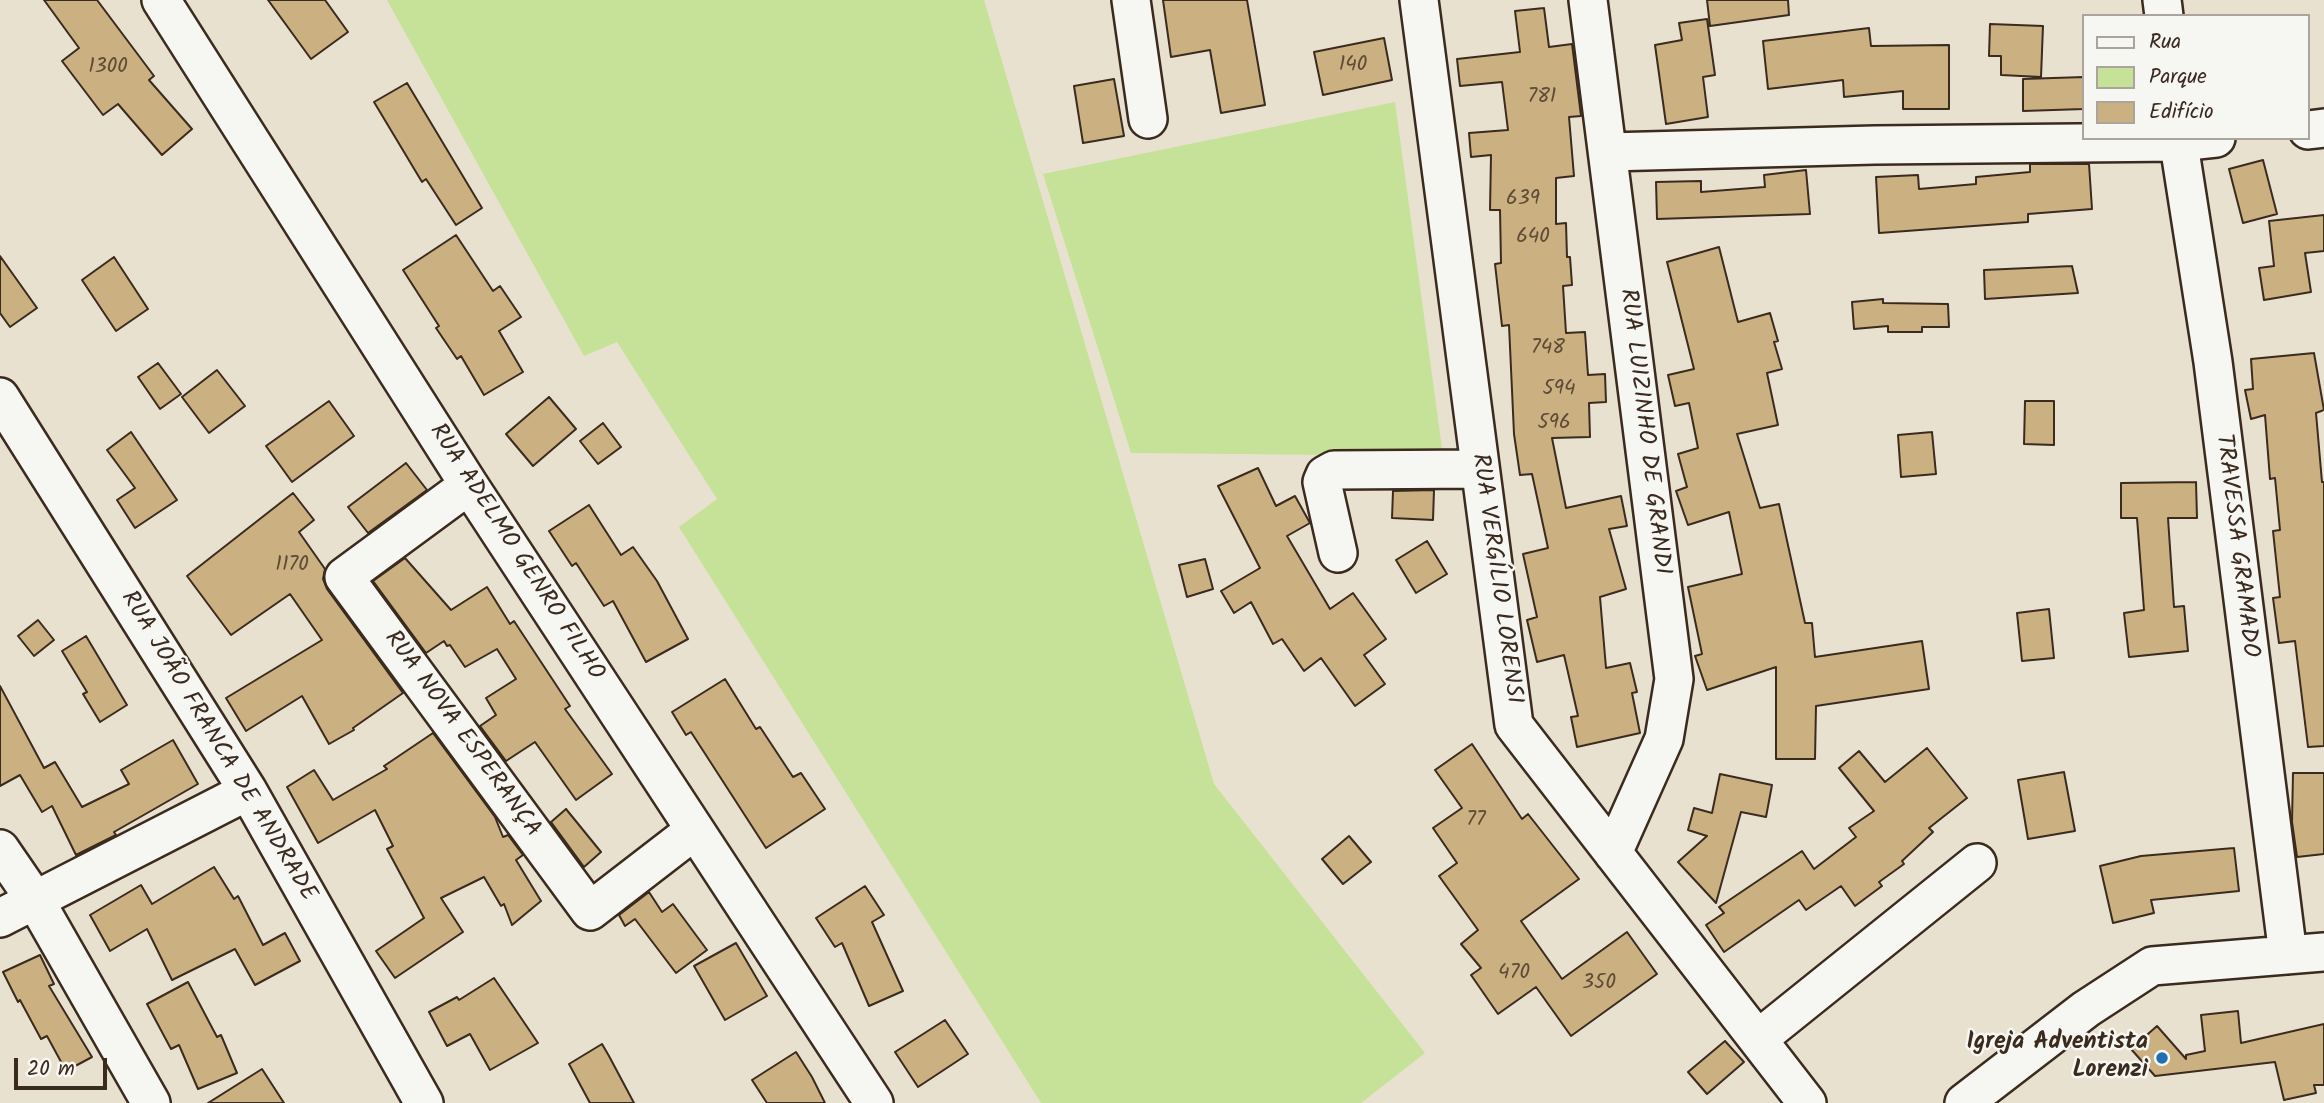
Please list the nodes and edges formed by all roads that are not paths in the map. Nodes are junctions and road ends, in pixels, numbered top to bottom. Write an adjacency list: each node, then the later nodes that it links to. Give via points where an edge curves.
1 (161, 0): 10 (street, RUA ADELMO GENRO FILHO)
2 (1131, 0): 5 (street)
3 (1419, 0): 9 (street, RUA VERGÍLIO LORENSI)
4 (1588, 0): 7 (street, RUA LUIZINHO DE GRANDI)
5 (1148, 120)
6 (2179, 140): 7 (street); 20 (street, TRAVESSA GRAMADO, via 2213,362)
7 (1608, 152): 15 (street, RUA LUIZINHO DE GRANDI, via 1674,679 1664,739)
8 (0, 397): 12 (street, RUA JOÃO FRANCA DE ANDRADE)
9 (1480, 469): 11 (street, via 1334,470 1325,475 1322,482); 15 (street, RUA VERGÍLIO LORENSI, via 1514,725)
10 (469, 485): 13 (street, RUA ADELMO GENRO FILHO); 13 (street, RUA NOVA ESPERANÇA, via 344,577 590,911)
11 (1338, 554)
12 (248, 791): 17 (street); 23 (street, RUA JOÃO FRANCA DE ANDRADE)
13 (695, 830): 24 (street, RUA ADELMO GENRO FILHO)
14 (0, 849): 17 (street)
15 (1613, 853): 21 (street, RUA VERGÍLIO LORENSI)
16 (1978, 863): 21 (street)
17 (35, 900): 18 (street); 22 (street)
18 (0, 918)
19 (2324, 952): 20 (street)
20 (2288, 955): 26 (street, via 2152,965 2086,1009)
21 (1758, 1040): 25 (street, RUA VERGÍLIO LORENSI)
22 (150, 1103)
23 (424, 1103)
24 (874, 1103)
25 (1807, 1103)
26 (1964, 1103)

